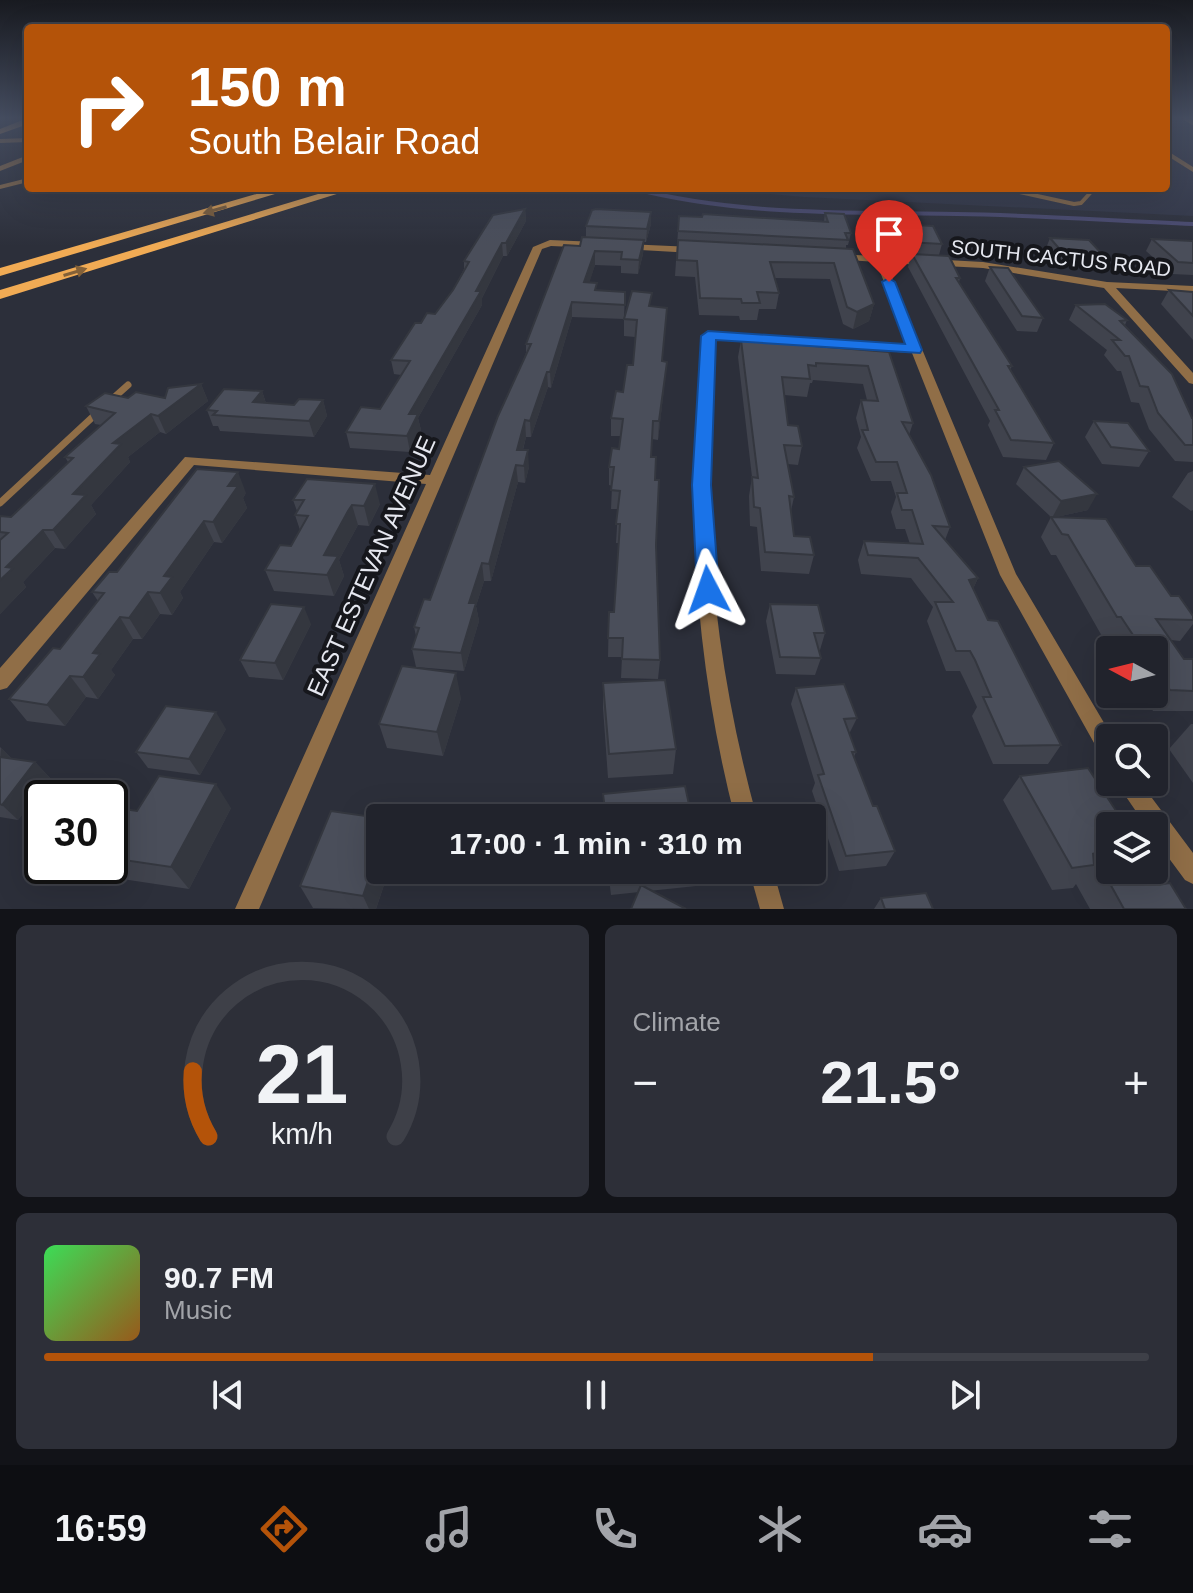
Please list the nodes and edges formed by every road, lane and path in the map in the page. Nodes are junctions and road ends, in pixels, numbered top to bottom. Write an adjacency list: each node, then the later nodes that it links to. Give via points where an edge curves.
1 (24, 181): 2 (street)
2 (0, 187)
3 (275, 192): 10 (main road, one-way to 10)
4 (325, 192): 13 (main road, one-way to 4)
5 (1019, 192): 6 (lane, via 1074,204)
6 (1091, 192)
7 (707, 250): 17 (street, EAST ESTEVAN AVENUE, via 543,243 538,247)
8 (833, 257): 9 (street, SOUTH CACTUS ROAD)
9 (880, 259): 11 (street, SOUTH CACTUS ROAD, via 983,265); 14 (street)
10 (0, 272)
11 (1107, 285): 12 (street, SOUTH CACTUS ROAD); 15 (street)
12 (1193, 289)
13 (0, 295)
14 (915, 350): 20 (street, via 1008,575); 22 (street, via 708,336 701,485 710,617 731,766)
15 (1193, 380)
16 (128, 385): 18 (lane)
17 (435, 480): 19 (street, via 190,460); 25 (street, EAST ESTEVAN AVENUE)
18 (0, 503)
19 (0, 682)
20 (1096, 728)
21 (1137, 796): 23 (street)
22 (742, 804)
23 (1193, 872)
24 (765, 884): 26 (street)
25 (247, 909)
26 (772, 909)

